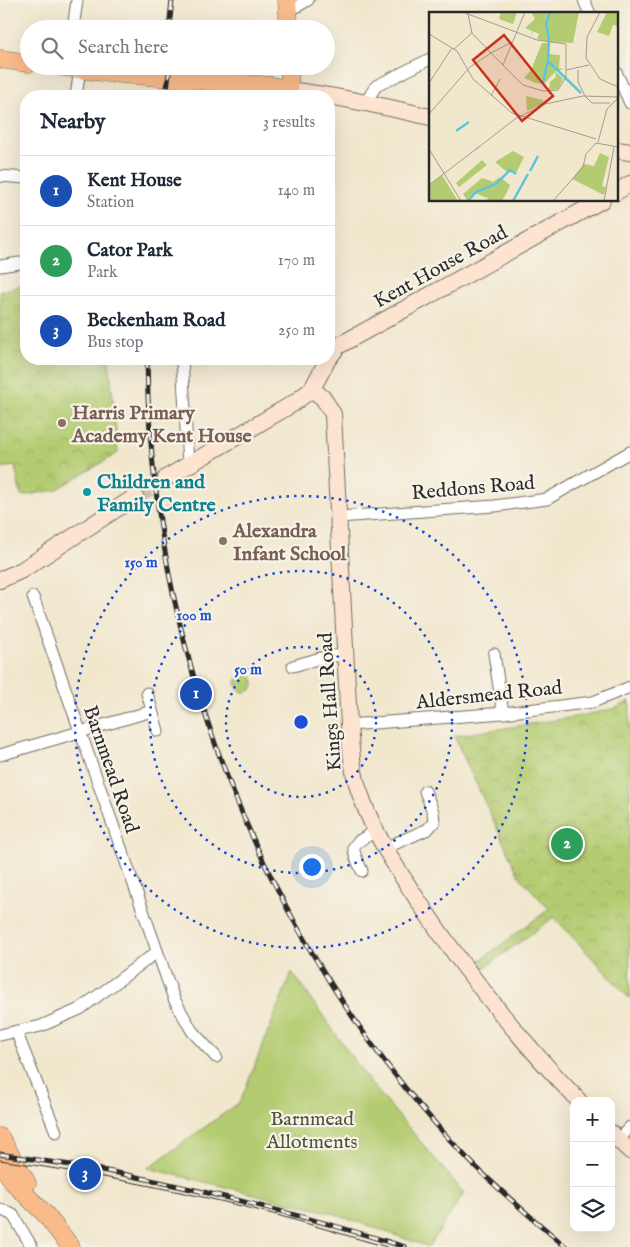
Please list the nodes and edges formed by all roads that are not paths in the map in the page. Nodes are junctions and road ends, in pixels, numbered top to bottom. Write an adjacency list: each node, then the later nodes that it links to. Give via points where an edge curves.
1 (77, 0): 6 (street)
2 (308, 0): 4 (street)
3 (584, 0): 5 (street)
4 (288, 6): 7 (main road)
5 (589, 12)
6 (74, 20)
7 (289, 20)
8 (0, 59): 10 (main road)
9 (429, 60): 19 (street, via 376,86)
10 (20, 62)
11 (71, 75): 15 (street)
12 (154, 75): 16 (main road, via 272,86)
13 (290, 75): 17 (main road)
14 (618, 76): 20 (street)
15 (75, 90)
16 (282, 90)
17 (289, 90)
18 (335, 98): 19 (street)
19 (366, 102): 21 (street)
20 (630, 103)
21 (429, 117)
22 (0, 176): 23 (street)
23 (20, 178)
24 (630, 184): 25 (street)
25 (618, 191)
26 (600, 201): 29 (street, Kent House Road)
27 (20, 263): 28 (street)
28 (0, 266)
29 (335, 350)
30 (182, 365): 34 (street)
31 (325, 365): 32 (street)
32 (312, 389): 34 (street, via 294,403); 37 (street, Kings Hall Road, via 323,398 333,414)
33 (630, 452): 37 (street, Reddons Road, via 547,499 495,506)
34 (188, 465): 35 (street)
35 (166, 478)
36 (135, 497): 38 (street, via 22,570)
37 (338, 517): 41 (street, Kings Hall Road)
38 (0, 580)
39 (33, 597): 49 (street, Barnmead Road)
40 (494, 654): 46 (street)
41 (346, 655): 42 (street, via 324,657); 47 (street, Kings Hall Road)
42 (293, 666)
43 (630, 687): 46 (street, Aldersmead Road, via 593,702)
44 (147, 693): 45 (street)
45 (152, 711): 48 (street); 49 (street)
46 (503, 712): 47 (street, Aldersmead Road)
47 (349, 725): 52 (street, Kings Hall Road, via 353,771)
48 (158, 731)
49 (80, 732): 50 (street); 55 (street, Barnmead Road)
50 (0, 755)
51 (425, 791): 53 (street, via 434,822)
52 (376, 831): 53 (street, Kings Hall Road); 54 (street, via 353,846)
53 (385, 848): 59 (street, Kings Hall Road, via 469,973)
54 (362, 871)
55 (157, 952): 56 (street, via 80,1009 41,1026); 58 (street, Barnmead Road, via 174,999 192,1031)
56 (16, 1031): 57 (street); 61 (street)
57 (0, 1035)
58 (216, 1057)
59 (575, 1097)
60 (630, 1127): 63 (street)
61 (56, 1132)
62 (0, 1138): 66 (main road)
63 (620, 1141)
64 (0, 1161): 66 (main road, via 13,1182)
65 (0, 1209): 68 (street, via 13,1215)
66 (45, 1214): 67 (main road)
67 (68, 1246)
68 (32, 1247)

